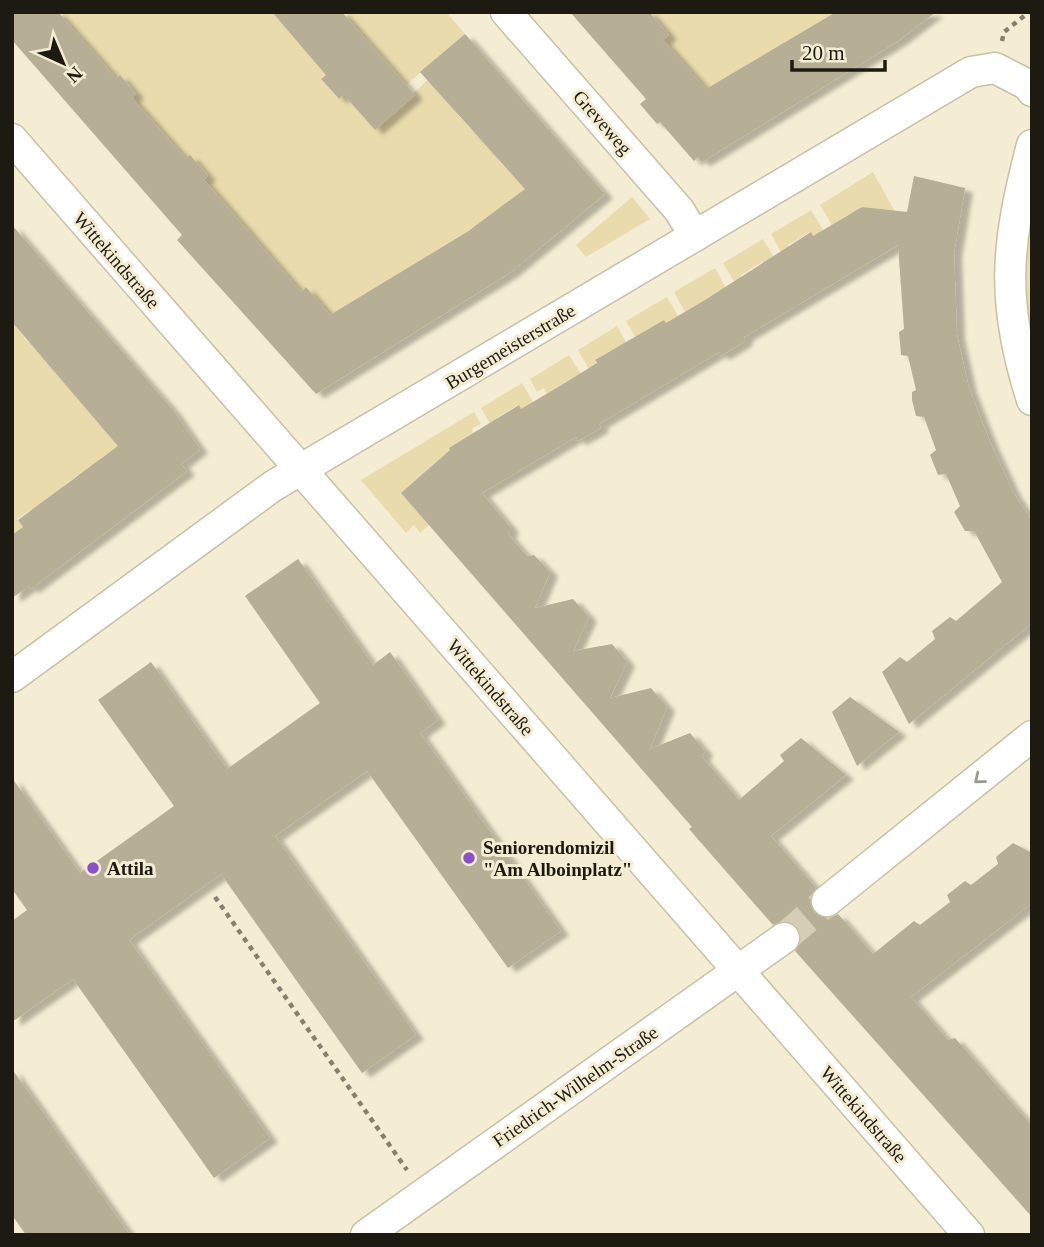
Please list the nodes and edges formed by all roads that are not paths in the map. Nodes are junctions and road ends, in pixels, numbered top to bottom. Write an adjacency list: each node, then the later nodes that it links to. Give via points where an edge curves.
1 (506, 12): 5 (street, Greveweg, via 672,202)
2 (1030, 88): 5 (street, Burgemeisterstraße, via 995,68 971,72)
3 (12, 139): 7 (street, Wittekindstraße)
4 (1032, 145): 6 (street, via 1011,238 1008,281 1014,336)
5 (695, 236): 7 (street, Burgemeisterstraße)
6 (1032, 400)
7 (301, 470): 8 (street, Burgemeisterstraße); 12 (street, Wittekindstraße)
8 (12, 677)
9 (1032, 736): 10 (street, one-way to 10)
10 (827, 901)
11 (784, 938): 12 (street, Friedrich-Wilhelm-Straße)
12 (739, 971): 13 (street, Friedrich-Wilhelm-Straße); 14 (street, Wittekindstraße)
13 (366, 1235)
14 (969, 1235)

